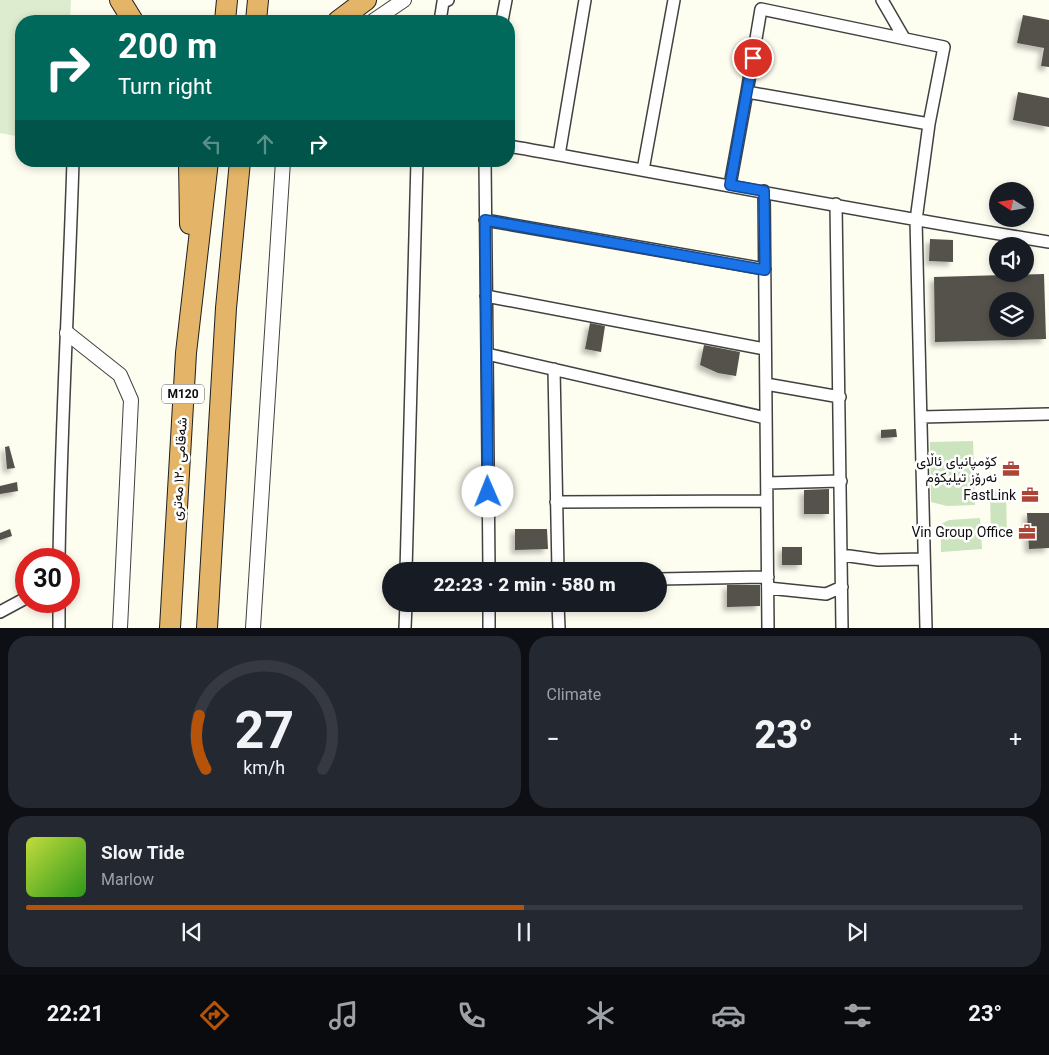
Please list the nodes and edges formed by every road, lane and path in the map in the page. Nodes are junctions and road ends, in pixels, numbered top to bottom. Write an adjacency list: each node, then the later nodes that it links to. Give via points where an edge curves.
1 (120, 0): 12 (highway)
2 (227, 0): 13 (highway)
3 (258, 0): 14 (highway)
4 (366, 0): 15 (highway)
5 (404, 0): 16 (street)
6 (448, 0): 17 (street, via 443,2)
7 (506, 0): 18 (street)
8 (585, 0): 23 (street)
9 (674, 0): 32 (street)
10 (882, 0): 19 (street)
11 (762, 4): 19 (street); 20 (street)
12 (129, 15)
13 (226, 15)
14 (257, 15)
15 (346, 15)
16 (382, 15)
17 (441, 15)
18 (503, 15)
19 (904, 38): 21 (street, via 944,47)
20 (747, 92): 21 (street); 33 (street)
21 (929, 124): 37 (street)
22 (515, 147): 23 (street)
23 (559, 155): 32 (street)
24 (73, 167): 42 (street)
25 (189, 167): 44 (highway)
26 (207, 167): 44 (highway, شەقامی ١٢٠ مەتری / M120)
27 (239, 167): 41 (highway, M120)
28 (253, 167): 41 (highway)
29 (283, 167): 76 (street)
30 (417, 167): 59 (street)
31 (485, 167): 36 (street)
32 (643, 170): 33 (street)
33 (730, 185): 34 (street)
34 (764, 191): 35 (street); 39 (street)
35 (836, 204): 37 (street); 48 (street)
36 (485, 220): 39 (street); 40 (street)
37 (916, 220): 38 (street); 50 (street)
38 (1049, 242)
39 (765, 270): 43 (street)
40 (486, 296): 43 (street); 45 (street)
41 (226, 308): 75 (highway, M120)
42 (67, 333): 56 (street, via 61,424); 73 (street, via 120,375 131,400)
43 (765, 348): 47 (street)
44 (186, 353): 74 (highway, شەقامی ١٢٠ مەتری / M120)
45 (487, 354): 46 (street); 60 (street)
46 (554, 369): 51 (street); 55 (street)
47 (766, 384): 48 (street); 51 (street)
48 (840, 397): 52 (street)
49 (1049, 414): 50 (street)
50 (921, 417): 58 (street)
51 (766, 418): 53 (street)
52 (841, 481): 53 (street); 57 (street)
53 (767, 483): 54 (street)
54 (767, 501): 55 (street); 62 (street)
55 (556, 502): 61 (street)
56 (59, 548)
57 (842, 555): 58 (street, via 878,560); 64 (street)
58 (924, 559): 82 (street)
59 (406, 562)
60 (488, 562)
61 (558, 562)
62 (768, 576): 63 (street); 65 (street)
63 (667, 579)
64 (842, 587): 65 (street, via 826,594); 81 (street)
65 (768, 588): 80 (street)
66 (15, 604): 67 (street)
67 (0, 612)
68 (406, 612): 77 (street)
69 (489, 612): 78 (street)
70 (558, 612): 79 (street)
71 (59, 613): 72 (street)
72 (58, 628)
73 (120, 628)
74 (170, 628)
75 (207, 628)
76 (253, 628)
77 (405, 628)
78 (489, 628)
79 (559, 628)
80 (768, 628)
81 (842, 628)
82 (926, 628)

